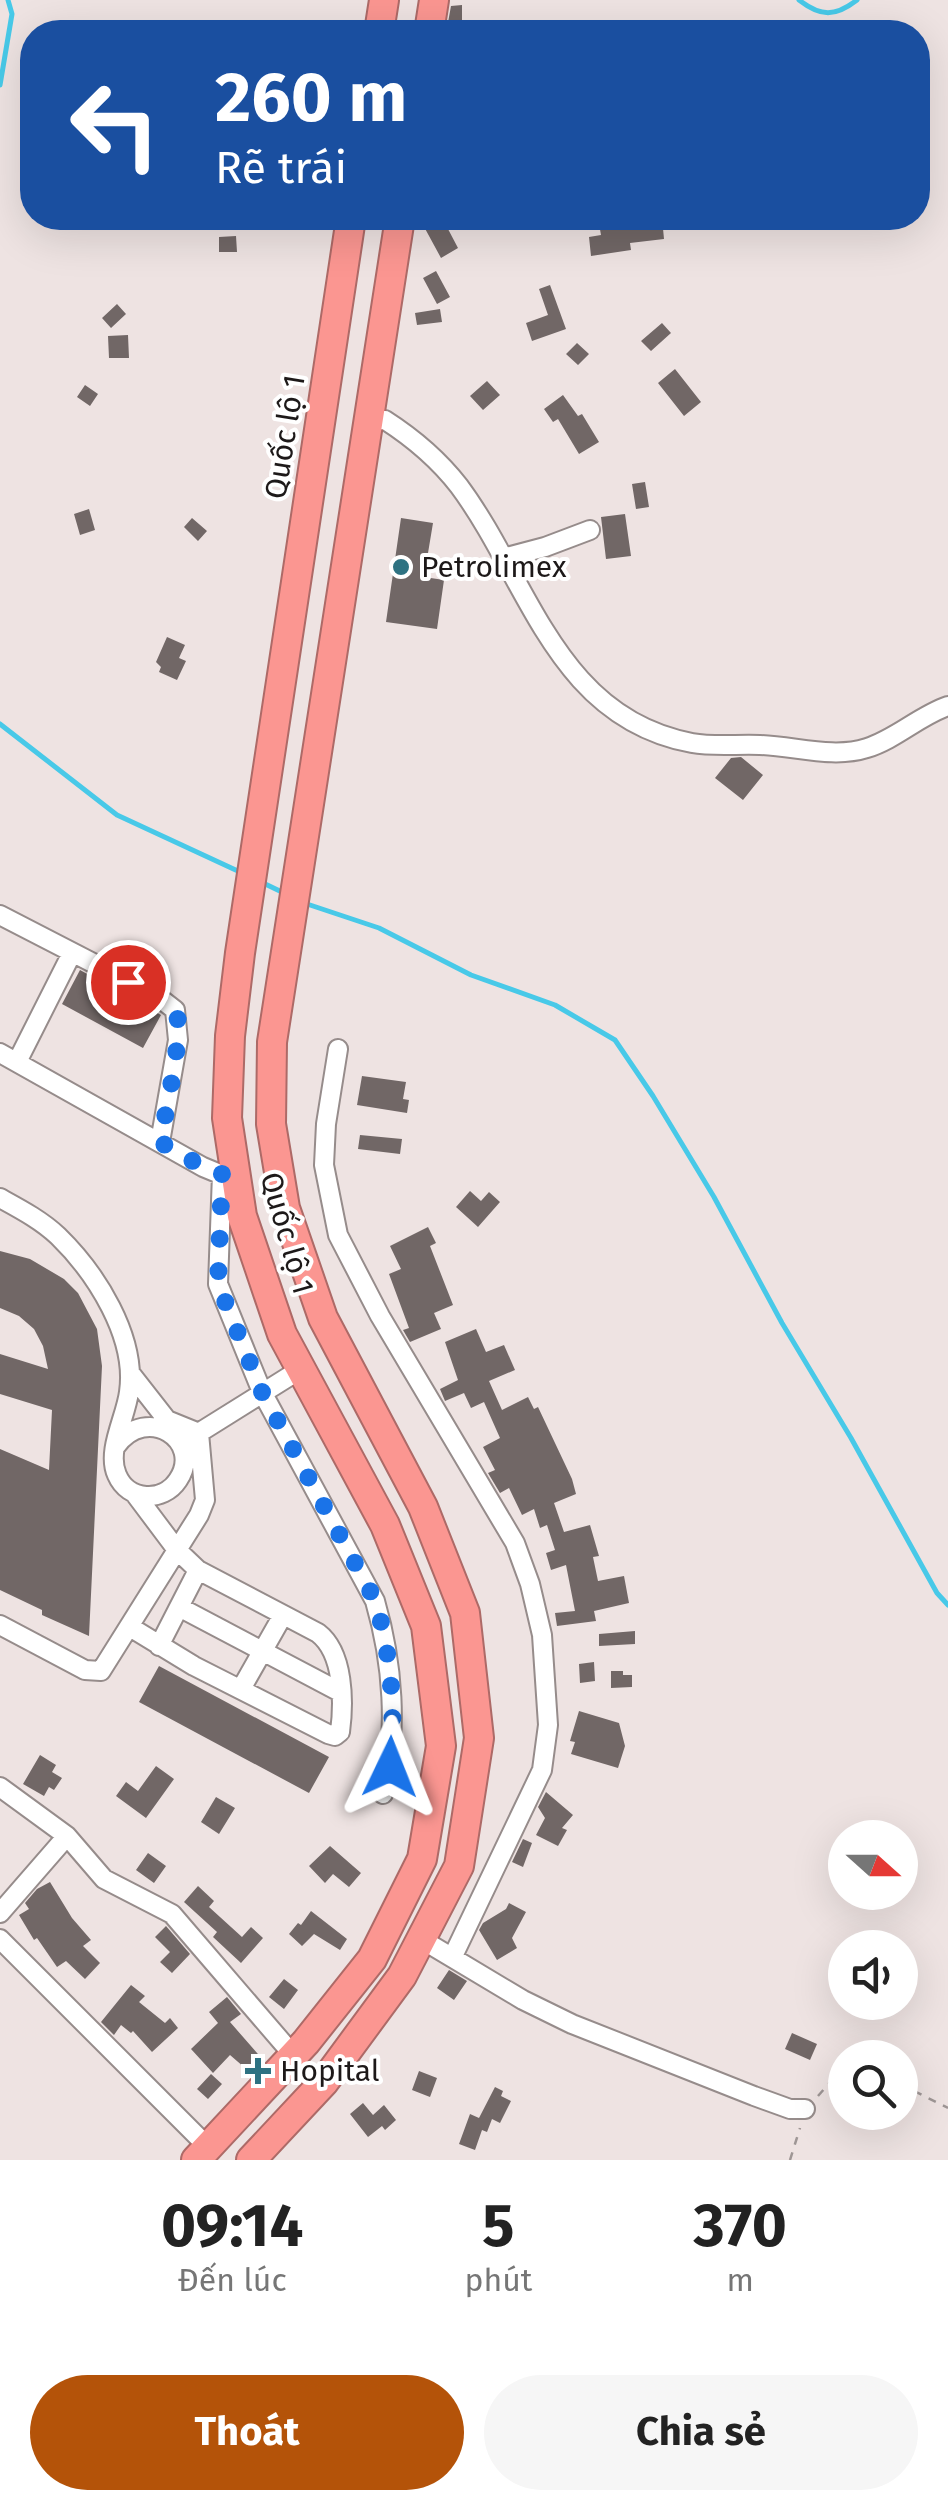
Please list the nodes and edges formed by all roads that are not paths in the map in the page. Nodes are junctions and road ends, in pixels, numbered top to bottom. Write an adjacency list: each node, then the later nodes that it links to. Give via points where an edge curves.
1 (349, 230): 4 (highway, Quốc lộ 1)
2 (398, 230): 3 (highway, Quốc lộ 1)
3 (368, 422): 5 (highway, Quốc lộ 1); 7 (street, via 385,420 426,450 460,488)
4 (311, 486): 5 (highway); 14 (highway, Quốc lộ 1, via 230,1036)
5 (358, 488): 16 (highway, Quốc lộ 1, via 272,1042 271,1124 285,1208)
6 (590, 530): 7 (street)
7 (503, 558): 8 (street, via 571,670 612,708 657,733 710,744 851,751)
8 (948, 706)
9 (0, 915): 10 (street)
10 (72, 952): 12 (street); 13 (street, via 175,1010 178,1040)
11 (338, 1049): 40 (street, via 324,1165 338,1235 515,1543 542,1635 548,1725 542,1770)
12 (5, 1059): 13 (street)
13 (160, 1142): 14 (street)
14 (230, 1177): 17 (highway, Quốc lộ 1, via 276,1317); 19 (street, via 218,1284)
15 (0, 1198): 18 (street, via 56,1235 90,1275 117,1324)
16 (338, 1345): 17 (highway); 39 (highway, Quốc lộ 1, via 423,1506 465,1612 478,1738 459,1866)
17 (301, 1369): 19 (street); 41 (highway, Quốc lộ 1, via 385,1525 426,1626 441,1746 422,1858 372,1959)
18 (131, 1374): 20 (street, via 168,1420); 22 (street)
19 (262, 1392): 20 (street); 35 (street, via 375,1600 390,1680 392,1744)
20 (199, 1433): 21 (street); 24 (street, via 205,1500)
21 (180, 1444): 22 (street, via 168,1431 144,1426); 23 (street, via 184,1462 176,1483 158,1496)
22 (116, 1446): 23 (street, via 118,1479)
23 (135, 1494): 24 (street)
24 (177, 1550): 25 (street); 29 (street)
25 (198, 1570): 26 (street); 27 (street)
26 (179, 1607): 30 (street); 31 (street)
27 (283, 1615): 31 (street); 33 (street, via 330,1644)
28 (0, 1625): 29 (street, via 96,1672)
29 (130, 1627): 30 (street)
30 (160, 1646): 32 (street)
31 (263, 1652): 32 (street); 33 (street)
32 (242, 1689): 33 (street, via 334,1736 341,1728)
33 (340, 1692)
34 (0, 1787): 36 (street)
35 (384, 1794)
36 (68, 1836): 37 (street); 41 (street, via 104,1879 172,1914)
37 (0, 1913)
38 (0, 1939): 45 (street)
39 (421, 1939): 40 (street); 44 (highway, Quốc lộ 1, via 402,1976)
40 (453, 1956): 43 (street, via 572,2024 790,2109)
41 (294, 2056): 42 (highway, Quốc lộ 1)
42 (263, 2088): 44 (highway); 45 (highway, Quốc lộ 1)
43 (805, 2109)
44 (289, 2119): 46 (highway, Quốc lộ 1)
45 (202, 2153)
46 (250, 2160)

